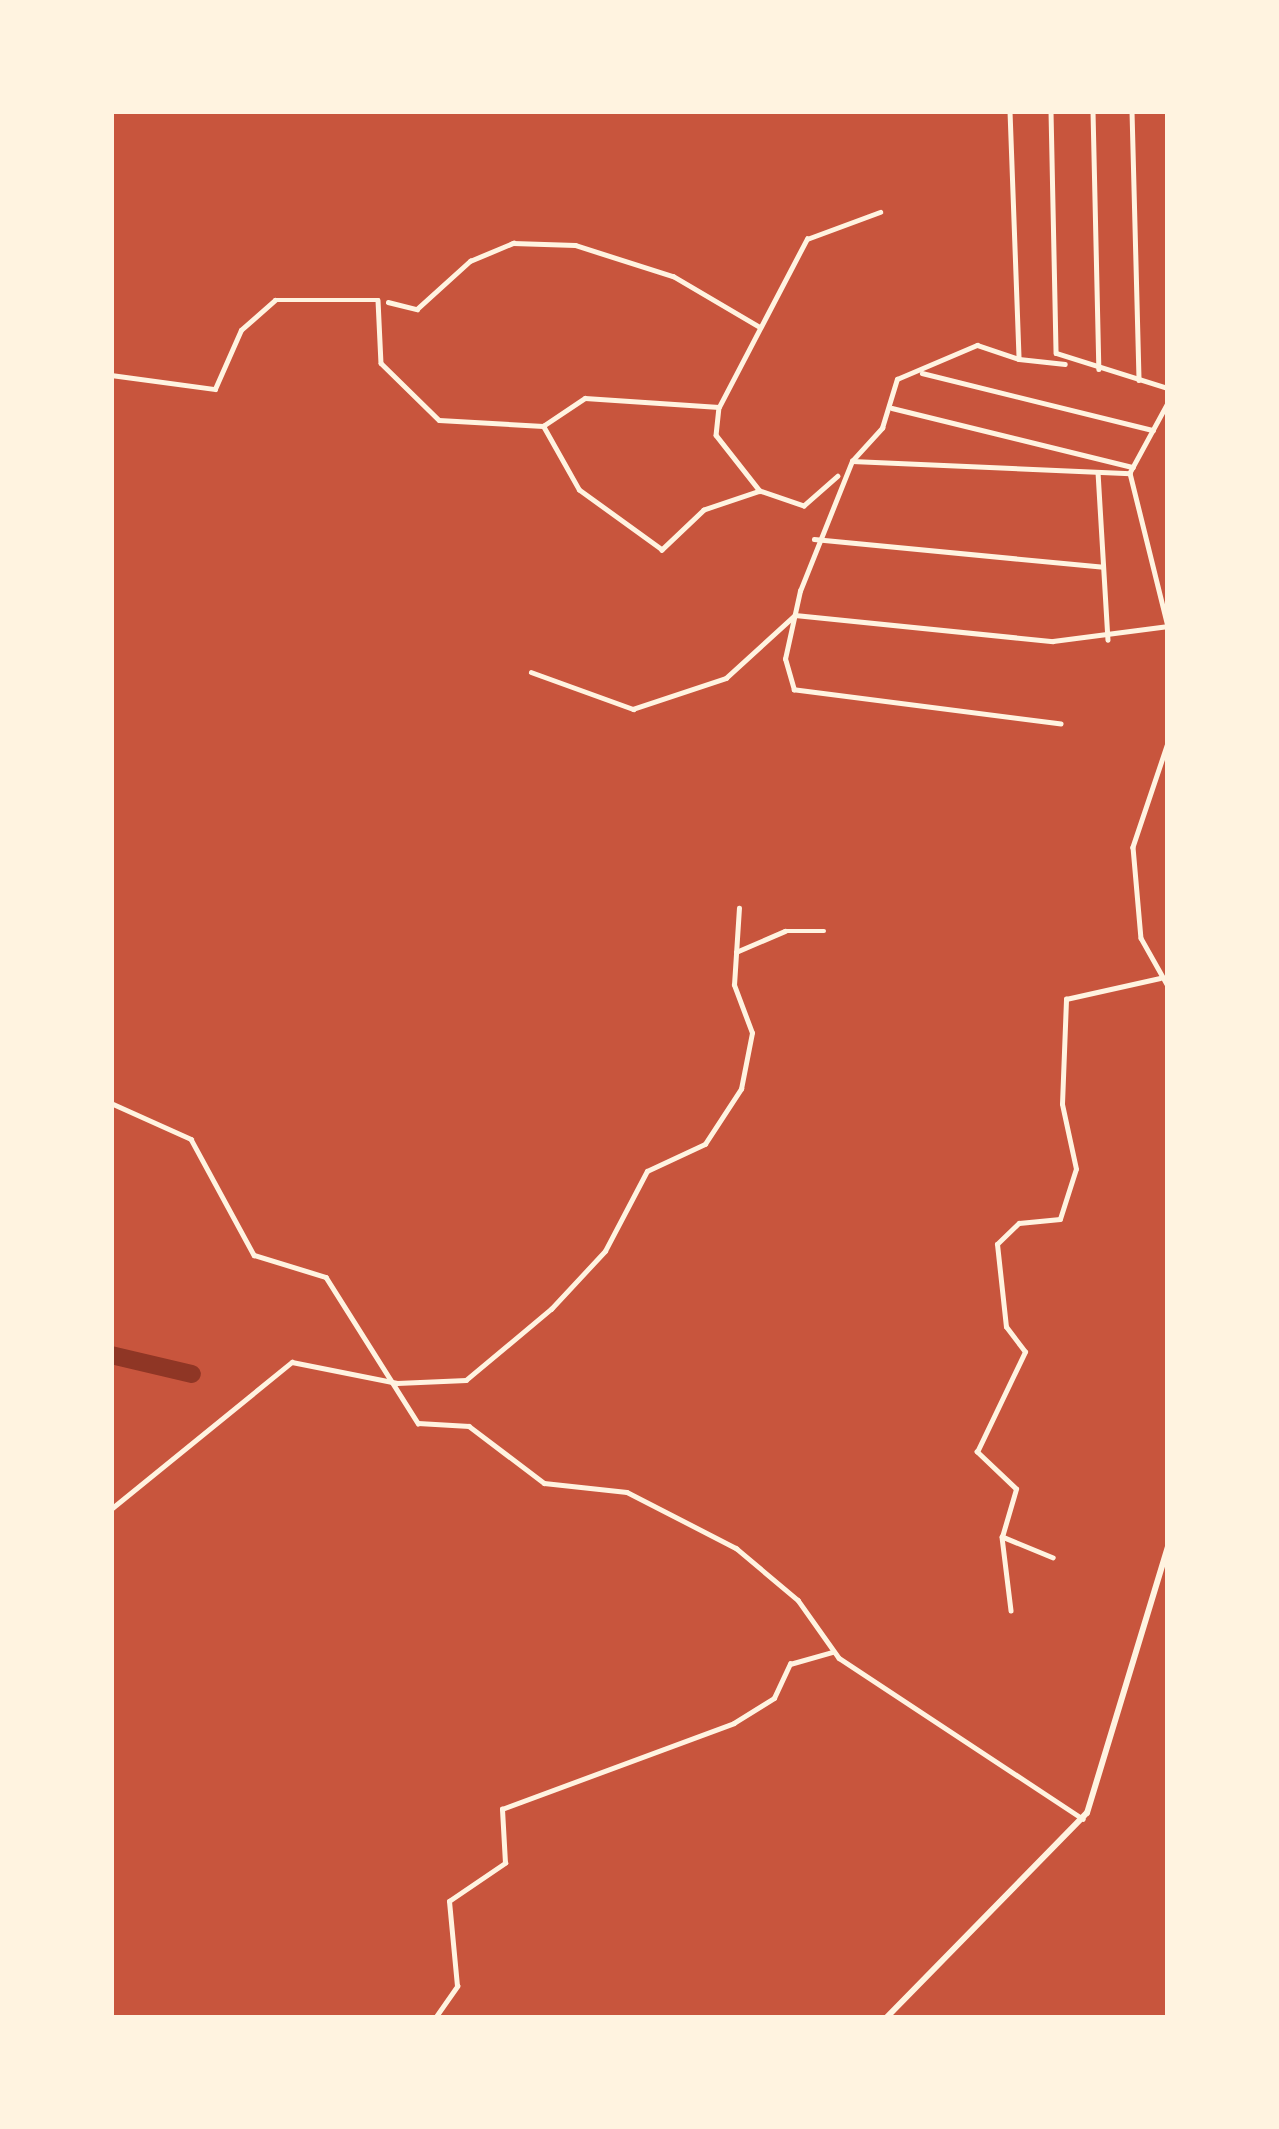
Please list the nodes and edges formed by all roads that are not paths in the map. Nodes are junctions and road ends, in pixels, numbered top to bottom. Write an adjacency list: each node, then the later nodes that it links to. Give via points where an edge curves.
1 (1010, 111): 8 (street)
2 (1051, 111): 9 (street, via 1056,352)
3 (1093, 111): 10 (street)
4 (1132, 111): 13 (street)
5 (880, 212): 7 (street, via 807,239)
6 (386, 302): 7 (street, via 417,308 470,261 513,243 575,245 674,276); 12 (street, via 275,301 241,330 215,389); 18 (street, via 381,363 439,420)
7 (760, 327): 16 (street)
8 (1019, 359): 9 (street); 11 (street, via 976,345)
9 (1066, 364): 10 (street)
10 (1099, 371): 13 (street)
11 (922, 373): 17 (street, via 897,379); 19 (street)
12 (111, 375)
13 (1139, 380): 14 (street)
14 (1168, 388)
15 (1168, 403): 19 (street)
16 (719, 406): 18 (street, via 585,398); 24 (street, via 716,435)
17 (892, 408): 20 (street); 22 (street)
18 (542, 426): 24 (street, via 579,490 659,550 687,519)
19 (1153, 430): 22 (street)
20 (852, 461): 21 (street); 23 (street)
21 (1097, 470): 22 (street); 26 (street)
22 (1131, 470): 28 (street)
23 (838, 476): 24 (street, via 804,506); 25 (street)
24 (760, 491)
25 (814, 539): 26 (street); 27 (street)
26 (1103, 567): 29 (street)
27 (795, 615): 29 (street); 30 (street, via 720,682 686,683 639,708 613,708); 31 (street, via 785,659 794,690)
28 (1168, 626): 29 (street)
29 (1108, 640)
30 (531, 672)
31 (1061, 724)
32 (1168, 743): 36 (street, via 1133,847 1141,938)
33 (740, 908): 35 (street)
34 (824, 931): 35 (street, via 784,931)
35 (736, 952): 39 (street, via 752,1037 743,1084 707,1141 647,1171 605,1251 478,1373)
36 (1160, 978): 37 (street); 41 (street, via 1065,1001 1062,1104 1076,1169 1060,1219 1018,1223 997,1244 1006,1327 1025,1352 977,1452 1016,1489)
37 (1168, 986)
38 (111, 1103): 39 (street, via 190,1139 242,1243 267,1263 326,1277)
39 (397, 1383): 40 (street, via 292,1362); 45 (street, via 422,1425 469,1426 544,1484 627,1492 736,1548 798,1600)
40 (111, 1509)
41 (1002, 1537): 43 (street); 44 (street)
42 (1168, 1547): 46 (street)
43 (1052, 1558)
44 (1011, 1610)
45 (832, 1652): 46 (street); 47 (street, via 790,1664 772,1700 742,1719 502,1809 507,1859 449,1901 457,1986)
46 (1083, 1819): 48 (street)
47 (435, 2018)
48 (886, 2018)

